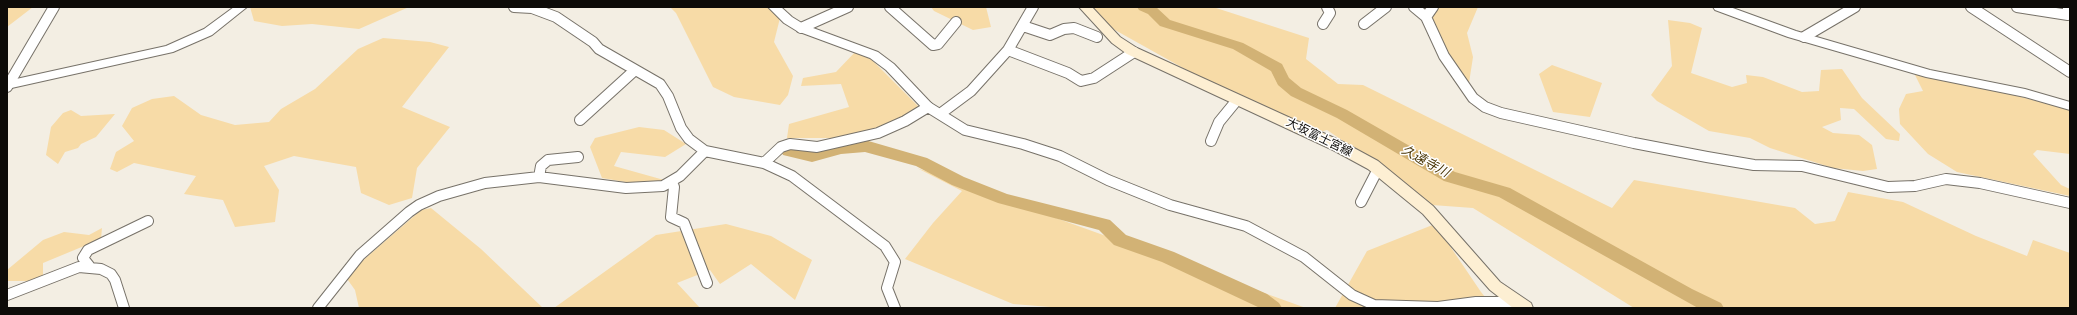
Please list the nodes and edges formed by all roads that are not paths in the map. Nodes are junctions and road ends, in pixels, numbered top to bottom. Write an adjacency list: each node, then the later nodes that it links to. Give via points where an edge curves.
1 (54, 7): 30 (street)
2 (241, 7): 30 (street, via 208,32 169,49)
3 (514, 7): 28 (street, via 532,8 556,17 593,42 599,49)
4 (774, 7): 23 (street)
5 (848, 7): 23 (street)
6 (890, 7): 19 (street, via 933,45 938,44)
7 (1033, 7): 22 (street)
8 (1085, 7): 24 (main road, 大坂富士宮線)
9 (1327, 7): 20 (street, via 1330,13)
10 (1386, 7): 21 (street)
11 (1414, 7): 18 (street)
12 (1433, 7): 18 (street)
13 (1719, 7): 25 (street)
14 (1855, 7): 25 (street)
15 (1971, 7): 29 (street)
16 (2016, 7): 17 (street, via 2068,15)
17 (2068, 7)
18 (1426, 17): 44 (street, via 1444,56 1473,98 1485,107 1501,113 1707,157 1754,165 1802,166 1888,187 1915,186 1953,179)
19 (956, 22)
20 (1323, 24)
21 (1364, 24)
22 (1023, 26): 24 (street, via 1050,36 1070,28); 26 (street)
23 (801, 28): 33 (street, via 874,55 890,67)
24 (1098, 37): 27 (main road, 大坂富士宮線)
25 (1804, 38): 32 (street, via 1930,74 2025,93)
26 (1008, 50): 27 (street, via 1068,73 1081,82 1094,78); 34 (street, via 971,91)
27 (1134, 52): 31 (main road, 大坂富士宮線)
28 (635, 70): 35 (street); 37 (street, via 660,84 668,96 681,128 689,139)
29 (2070, 72)
30 (8, 85)
31 (1237, 100): 36 (street, via 1219,122); 40 (main road, 大坂富士宮線, via 1338,146)
32 (2070, 106)
33 (928, 107): 34 (street); 39 (street, via 878,133 817,147 790,144 781,147)
34 (940, 114): 49 (street, via 965,130 1060,156 1108,180 1170,205 1246,226 1304,257 1352,295 1374,306 1438,307 1476,302)
35 (580, 120)
36 (1211, 141)
37 (705, 151): 39 (street); 42 (street)
38 (578, 157): 41 (street, via 548,160 541,166)
39 (764, 163): 52 (street, via 792,176 885,246 895,262 887,288)
40 (1378, 169): 43 (street); 49 (main road, 大坂富士宮線, via 1428,210 1496,286)
41 (539, 177): 42 (street, via 626,188 663,186); 51 (street, via 485,183 439,196 419,205 360,255)
42 (672, 182): 47 (street, via 674,187 671,217 684,223)
43 (1362, 202)
44 (2070, 203)
45 (148, 221): 46 (street, via 88,250 83,258)
46 (90, 268): 48 (street, via 79,267); 50 (street, via 101,269 111,274)
47 (707, 283)
48 (7, 295)
49 (1520, 305)
50 (124, 308)
51 (318, 308)
52 (895, 308)

